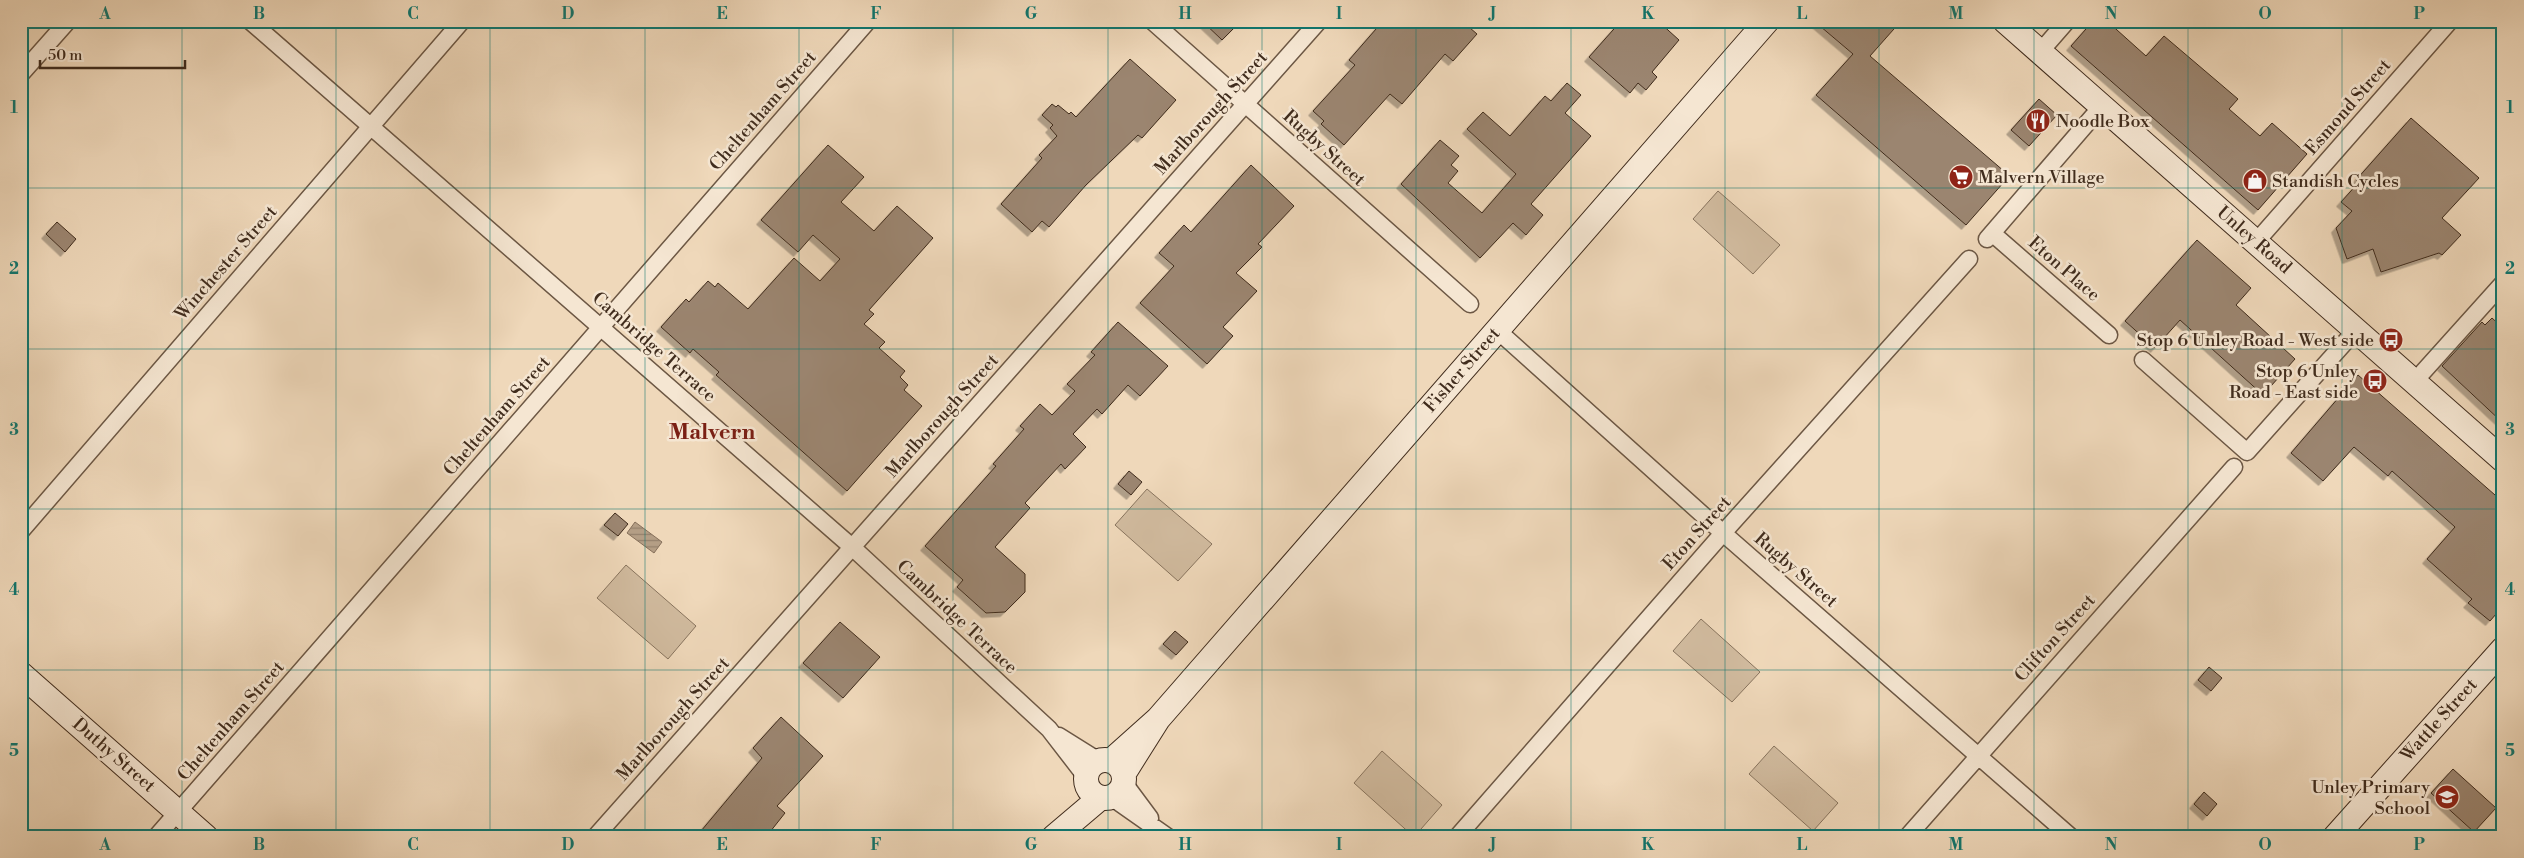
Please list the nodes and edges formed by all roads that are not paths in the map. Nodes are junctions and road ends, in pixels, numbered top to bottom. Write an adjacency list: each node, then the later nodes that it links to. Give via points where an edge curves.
1 (68, 21): 12 (street)
2 (250, 21): 15 (street, Cambridge Terrace)
3 (462, 21): 15 (street, Winchester Street)
4 (868, 21): 20 (street, Cheltenham Street)
5 (1152, 21): 13 (street, Rugby Street)
6 (1319, 21): 13 (street, Marlborough Street)
7 (1767, 21): 21 (street, Fisher Street)
8 (2005, 21): 11 (street, Unley Road)
9 (2067, 21): 11 (street)
10 (2450, 21): 16 (street, Esmond Street)
11 (2040, 52): 14 (street, Unley Road)
12 (21, 74)
13 (1246, 104): 19 (street, Rugby Street); 30 (street, Marlborough Street)
14 (2101, 107): 16 (street, Unley Road); 23 (street, Eton Place, via 1989,236)
15 (370, 126): 20 (street, Cambridge Terrace); 28 (street, Winchester Street)
16 (2256, 242): 22 (street, Unley Road)
17 (1969, 259): 29 (street, Eton Street)
18 (2503, 282): 25 (street)
19 (1470, 304)
20 (601, 328): 30 (street, Cambridge Terrace); 35 (street, Cheltenham Street)
21 (1497, 330): 29 (street, Rugby Street); 34 (street, Fisher Street)
22 (2356, 330): 24 (street, via 2247,452); 25 (street, Unley Road)
23 (2109, 335)
24 (2143, 360)
25 (2414, 382): 26 (street, Unley Road)
26 (2503, 460)
27 (2234, 467): 33 (street, Clifton Street)
28 (21, 531)
29 (1723, 534): 33 (street, Rugby Street); 41 (street, Eton Street)
30 (852, 547): 34 (street, Cambridge Terrace); 40 (street, Marlborough Street)
31 (2503, 649): 44 (street, Wattle Street)
32 (21, 674): 35 (street, Duthy Street)
33 (1979, 754): 42 (street, Clifton Street); 43 (street, Rugby Street)
34 (1105, 779): 36 (street, Cambridge Terrace); 37 (street, Fisher Street)
35 (178, 812): 38 (street, Cheltenham Street); 39 (street, Duthy Street)
36 (1163, 832)
37 (1055, 836)
38 (156, 837)
39 (206, 837)
40 (595, 837)
41 (1457, 837)
42 (1907, 837)
43 (2071, 837)
44 (2336, 837)

